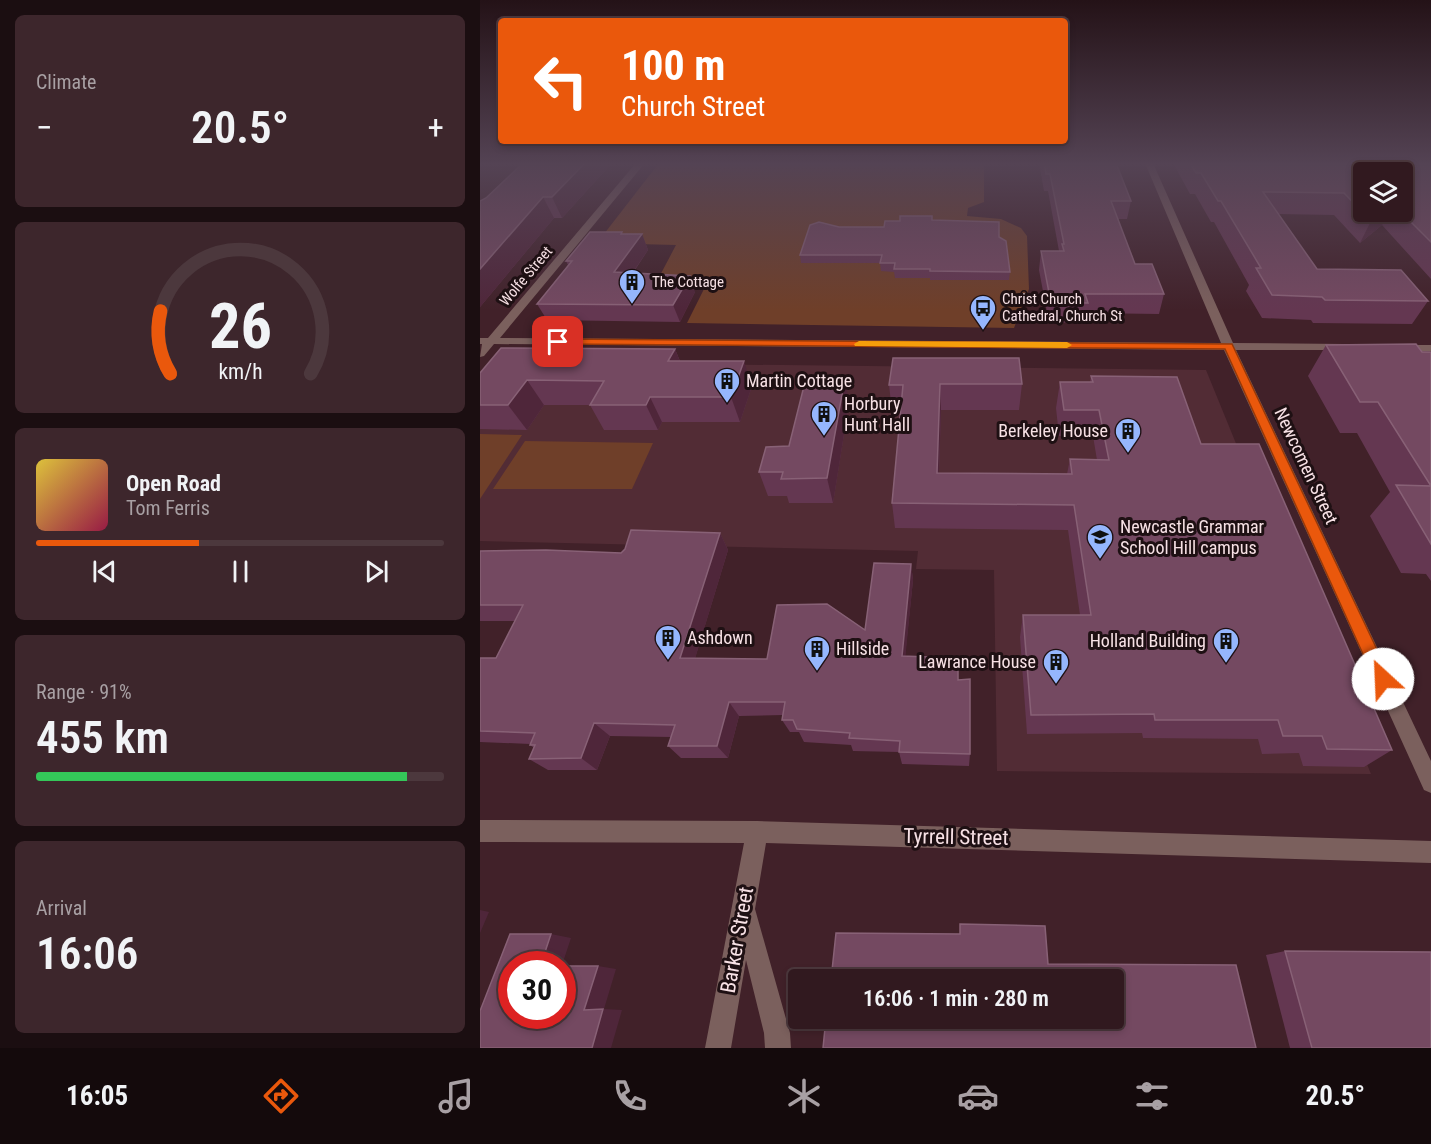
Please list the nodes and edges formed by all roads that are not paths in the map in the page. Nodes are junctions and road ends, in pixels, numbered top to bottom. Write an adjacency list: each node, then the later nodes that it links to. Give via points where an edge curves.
1 (599, 212): 3 (street, Wolfe Street)
2 (1170, 212): 4 (street, Newcomen Street)
3 (485, 341): 4 (street); 8 (street, Wolfe Street)
4 (1229, 346): 5 (street); 9 (street, Newcomen Street)
5 (1361, 347)
6 (1384, 347): 7 (street)
7 (1431, 348)
8 (480, 354)
9 (1431, 783)
10 (480, 831): 11 (street, Tyrrell Street)
11 (757, 832): 12 (street, Tyrrell Street); 13 (street, Barker Street)
12 (1431, 852)
13 (743, 908): 14 (street, Barker Street); 15 (street)
14 (718, 1048)
15 (778, 1048)

